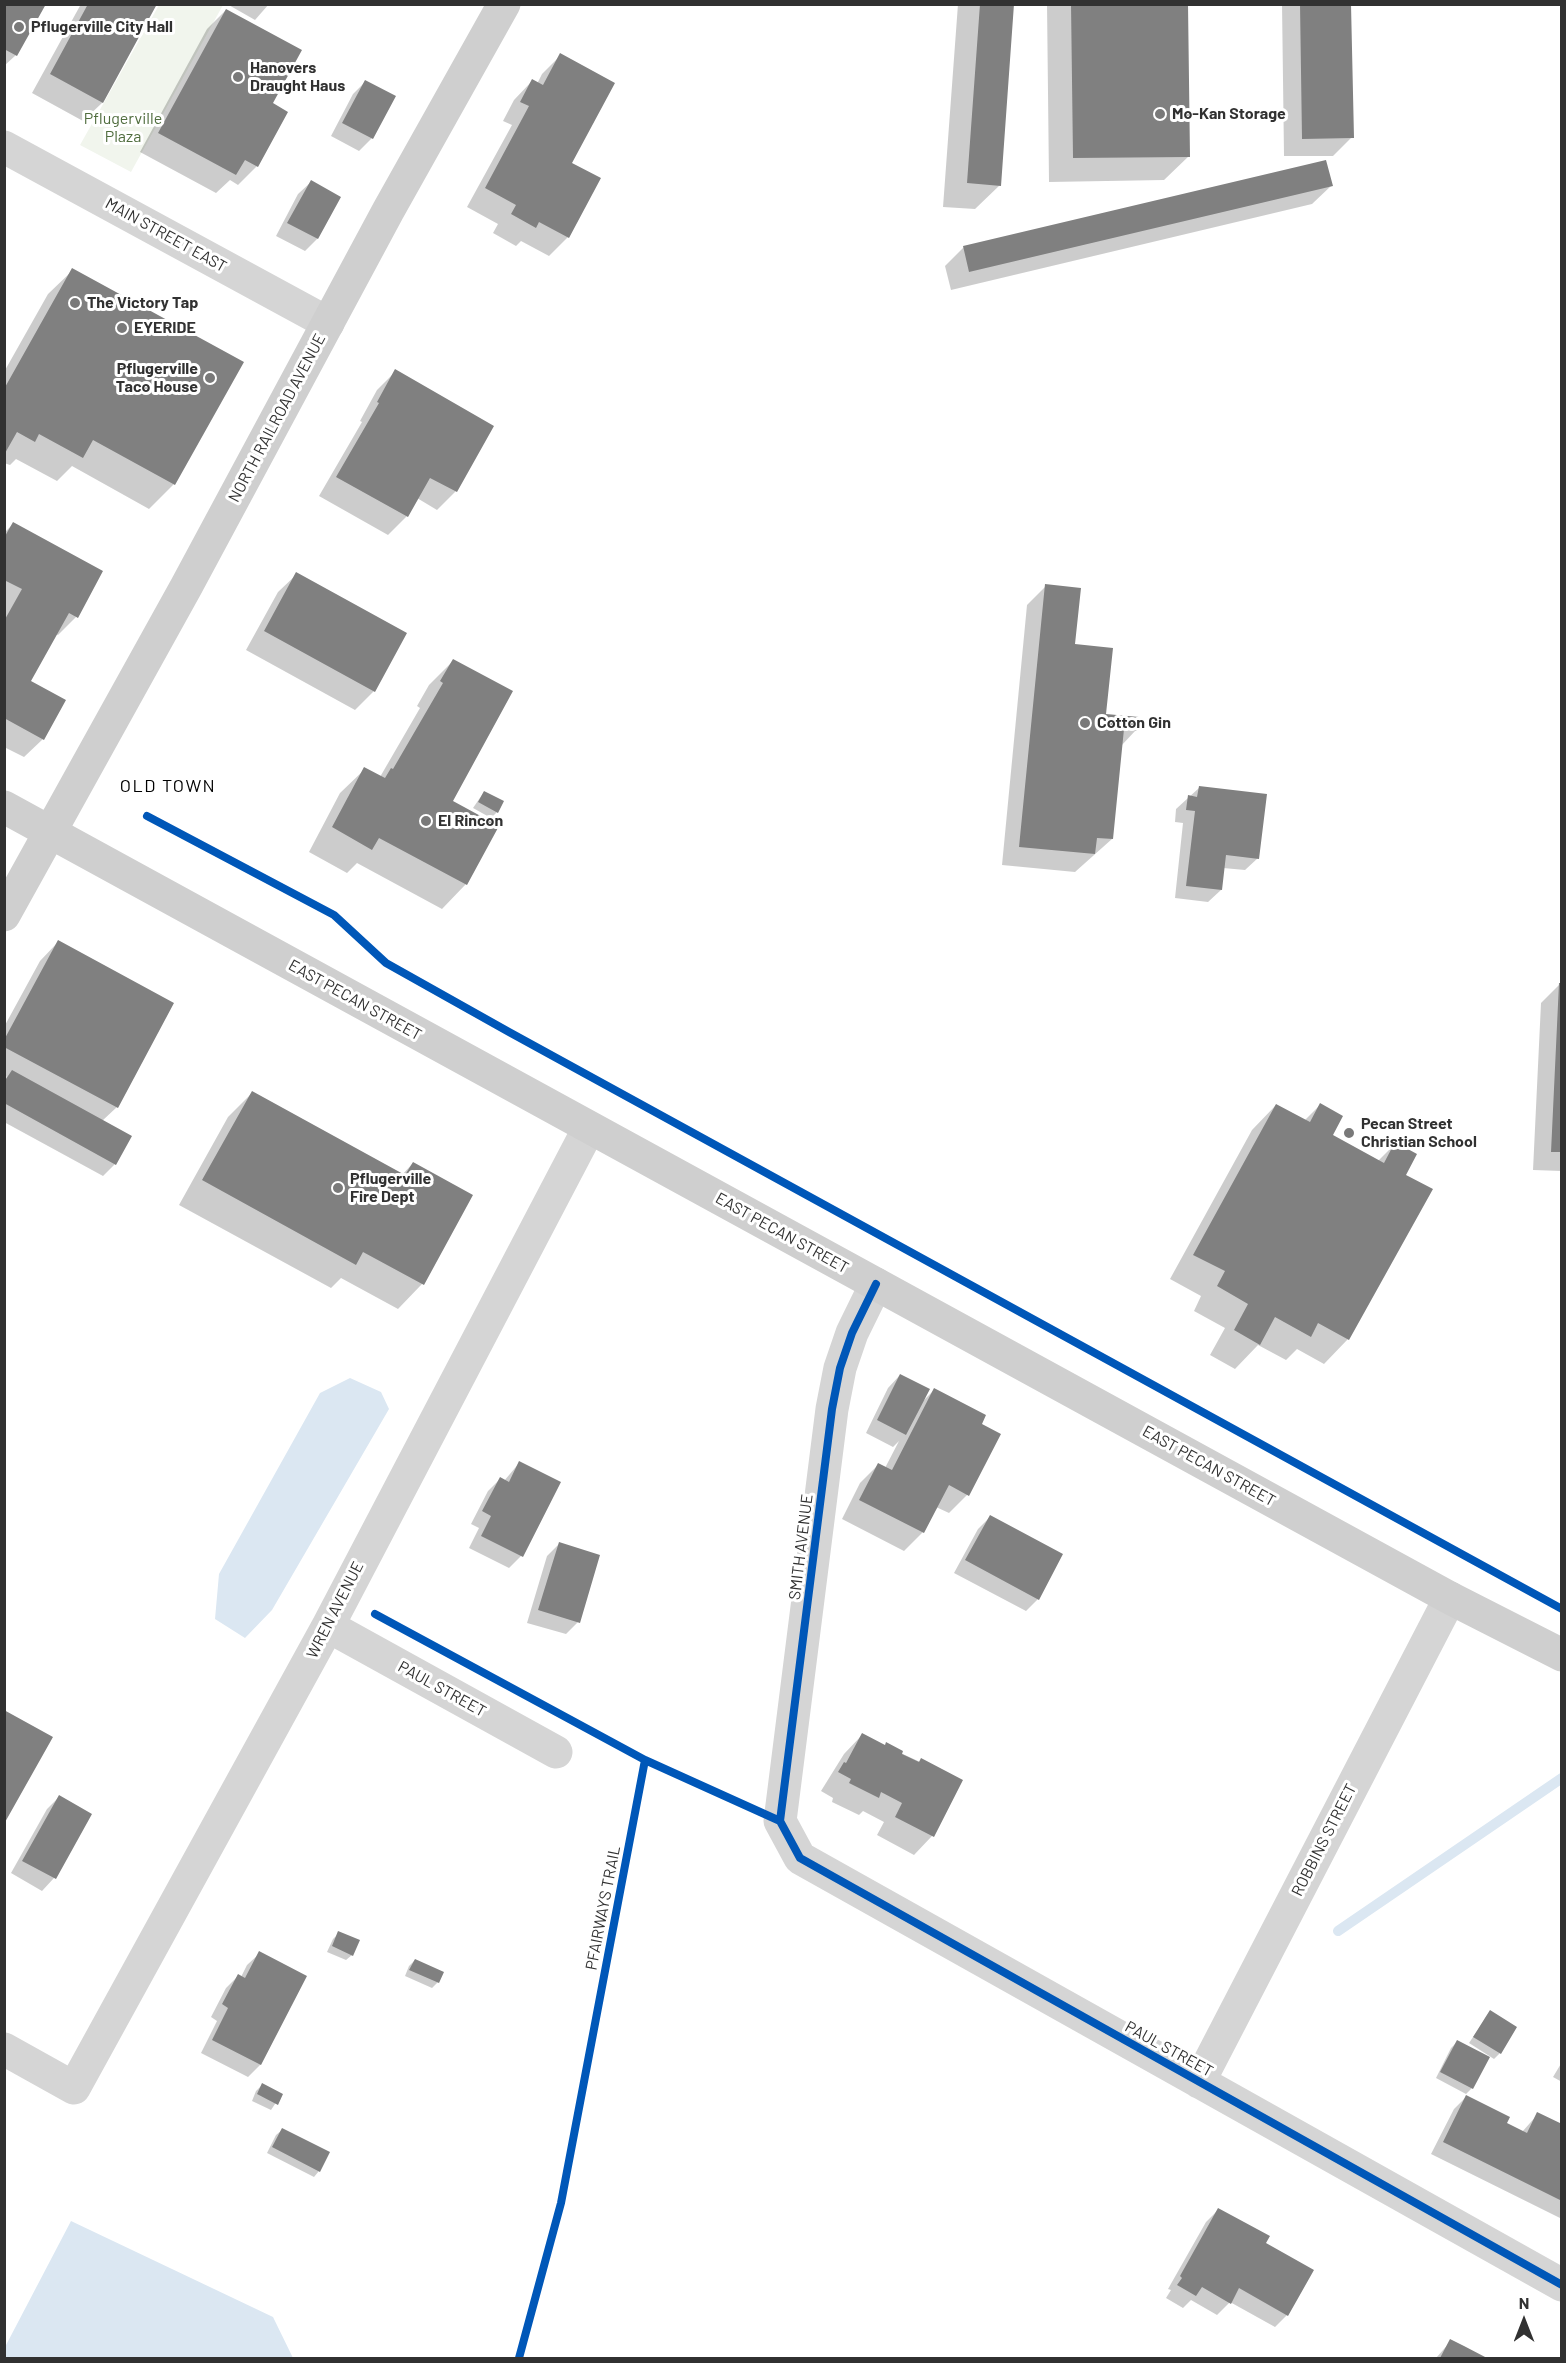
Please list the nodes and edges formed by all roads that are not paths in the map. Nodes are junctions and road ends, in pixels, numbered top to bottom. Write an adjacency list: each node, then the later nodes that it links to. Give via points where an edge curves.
1 (504, 4): 3 (main road, NORTH RAILROAD AVENUE)
2 (4, 147): 3 (street, MAIN STREET EAST)
3 (328, 323): 5 (main road, NORTH RAILROAD AVENUE)
4 (4, 807): 5 (main road, EAST PECAN STREET)
5 (49, 832): 6 (main road, NORTH RAILROAD AVENUE); 7 (main road, EAST PECAN STREET)
6 (4, 915)
7 (589, 1128): 8 (main road, EAST PECAN STREET); 10 (street, WREN AVENUE)
8 (876, 1284): 9 (main road, EAST PECAN STREET); 13 (street, SMITH AVENUE, via 852,1333 832,1409)
9 (1450, 1598): 11 (main road, EAST PECAN STREET); 15 (street, ROBBINS STREET)
10 (328, 1626): 12 (street, PAUL STREET); 14 (street, WREN AVENUE, via 74,2088)
11 (1562, 1655)
12 (556, 1752)
13 (780, 1821): 15 (street, PAUL STREET, via 800,1858)
14 (4, 2049)
15 (1199, 2082): 16 (street, PAUL STREET)
16 (1562, 2285)

